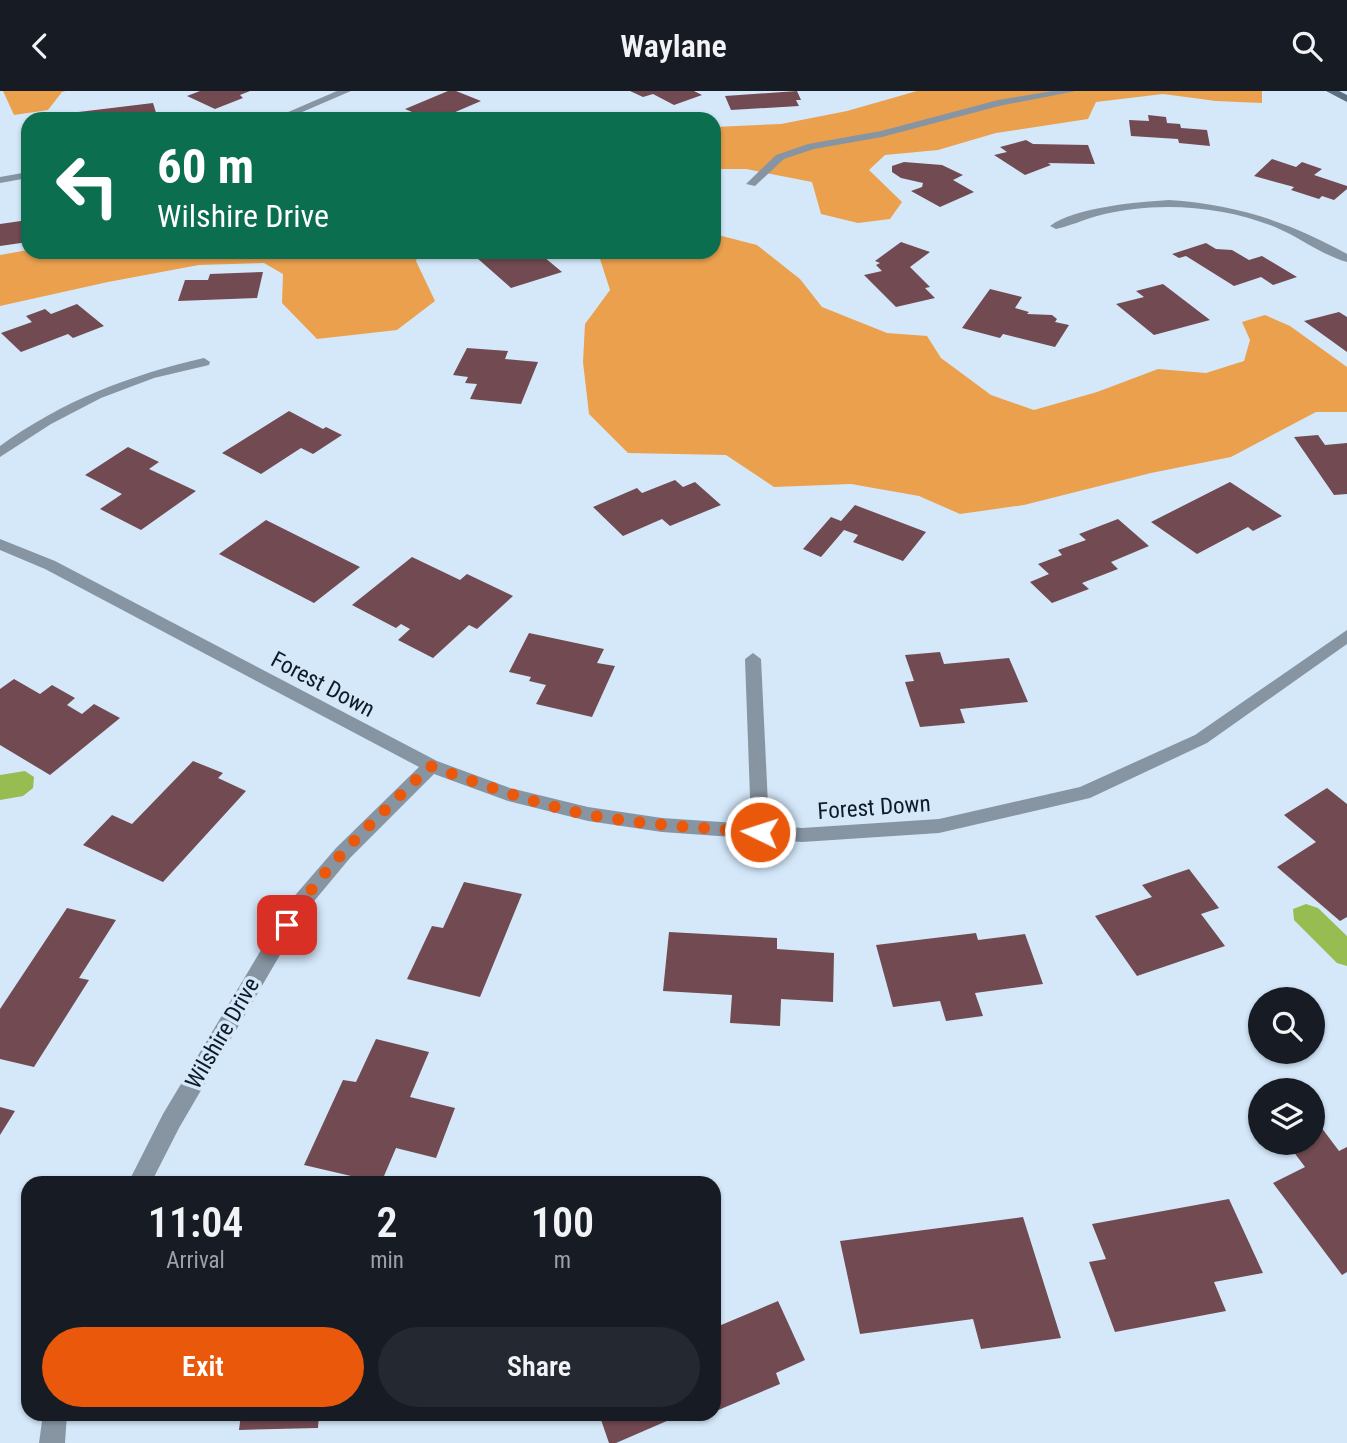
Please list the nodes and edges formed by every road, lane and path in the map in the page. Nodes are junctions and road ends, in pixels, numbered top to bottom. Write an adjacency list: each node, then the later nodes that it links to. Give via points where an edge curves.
1 (346, 91): 5 (street)
2 (1071, 91): 8 (street, via 812,146 780,157)
3 (1331, 91): 4 (main road)
4 (1347, 100)
5 (294, 112)
6 (21, 176): 7 (street)
7 (0, 180)
8 (751, 184)
9 (1056, 226): 10 (street, via 1116,207 1216,206 1273,221)
10 (1347, 259)
11 (204, 362): 12 (street, via 147,376 78,404)
12 (0, 453)
13 (0, 544): 16 (street, Forest Down, via 50,565)
14 (1347, 636): 17 (street, Forest Down, via 1201,739 1084,793 939,826 802,835)
15 (752, 659): 17 (street)
16 (430, 766): 17 (street, Forest Down, via 508,794 588,814); 18 (street, Wilshire Drive, via 343,853 298,906)
17 (760, 832)
18 (143, 1176)
19 (54, 1421): 20 (street)
20 (52, 1443)

